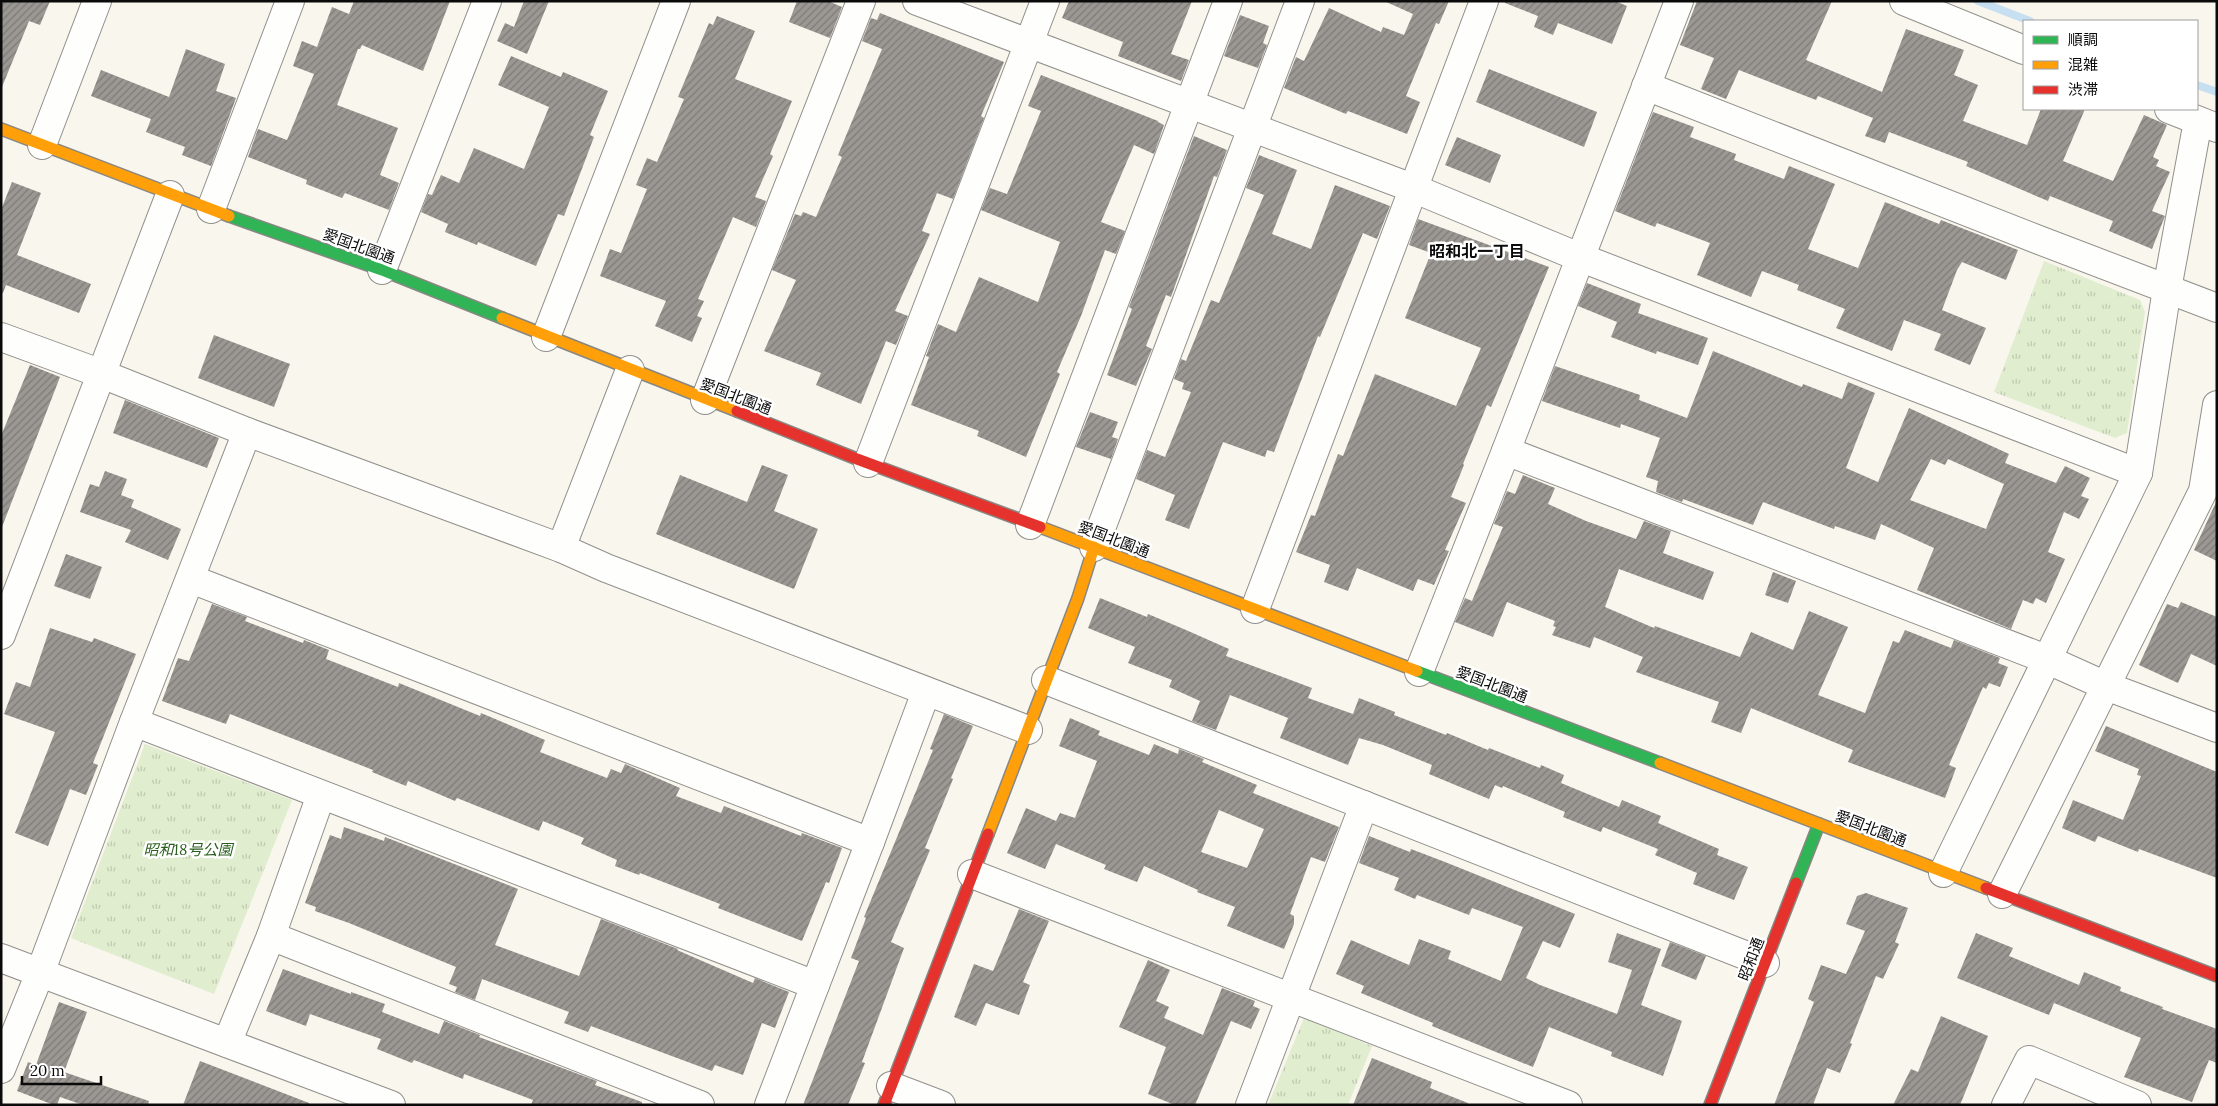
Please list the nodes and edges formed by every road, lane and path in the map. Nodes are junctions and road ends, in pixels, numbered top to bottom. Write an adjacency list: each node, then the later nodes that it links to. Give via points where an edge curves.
1 (97, 1): 21 (street)
2 (290, 1): 24 (street)
3 (487, 1): 26 (street)
4 (676, 1): 29 (street)
5 (861, 1): 33 (street)
6 (917, 1): 13 (street)
7 (1045, 1): 13 (street)
8 (1228, 1): 16 (street)
9 (1300, 1): 20 (street)
10 (1484, 1): 22 (street)
11 (1679, 1): 15 (street)
12 (1904, 1): 14 (street)
13 (1029, 44): 16 (street); 37 (street)
14 (2023, 50)
15 (1646, 86): 25 (street); 27 (street)
16 (1190, 104): 20 (street); 40 (street)
17 (2172, 110): 18 (street)
18 (2207, 124): 27 (street)
19 (1, 129): 21 (street, 愛国北園通)
20 (1252, 129): 22 (street); 41 (street)
21 (42, 145): 23 (street, 愛国北園通)
22 (1415, 189): 25 (street); 44 (street)
23 (170, 195): 24 (street, 愛国北園通); 32 (street)
24 (211, 209): 26 (street, 愛国北園通)
25 (1579, 257): 36 (street); 38 (street)
26 (382, 270): 29 (street, 愛国北園通)
27 (2167, 289): 28 (street); 38 (street)
28 (2217, 308)
29 (546, 337): 31 (street, 愛国北園通)
30 (2, 339): 32 (street)
31 (630, 370): 33 (street, 愛国北園通); 42 (street)
32 (102, 374): 35 (street); 45 (street)
33 (705, 400): 37 (street, 愛国北園通)
34 (2217, 405): 39 (street)
35 (246, 432): 42 (street); 43 (street)
36 (1506, 451): 46 (street); 47 (street)
37 (868, 463): 40 (street, 愛国北園通)
38 (2138, 473): 46 (street)
39 (2210, 493): 49 (street)
40 (1030, 525): 41 (street, 愛国北園通)
41 (1094, 547): 44 (street, 愛国北園通); 48 (street)
42 (561, 548): 50 (street)
43 (191, 579): 51 (street); 57 (street)
44 (1255, 609): 47 (street, 愛国北園通)
45 (1, 636)
46 (2046, 659): 49 (street); 58 (street)
47 (1419, 672): 56 (street, 愛国北園通)
48 (1046, 680): 53 (street); 55 (street)
49 (2106, 686): 52 (street); 60 (street)
50 (926, 692): 53 (street); 57 (street)
51 (134, 722): 54 (street); 64 (street)
52 (2217, 728)
53 (1028, 730): 59 (street)
54 (321, 795): 61 (street); 66 (street)
55 (1364, 805): 63 (street); 67 (street)
56 (1819, 824): 58 (street, 愛国北園通); 63 (street, 昭和通)
57 (870, 842): 66 (street)
58 (1943, 873): 60 (street, 愛国北園通)
59 (972, 874): 67 (street); 70 (street)
60 (2002, 894): 65 (street, 愛国北園通)
61 (271, 936): 68 (street); 72 (street)
62 (1, 958): 64 (street)
63 (1765, 963): 77 (street, 昭和通)
64 (40, 973): 68 (street); 69 (street)
65 (2217, 976)
66 (815, 985): 73 (street)
67 (1291, 997): 75 (street); 76 (street)
68 (227, 1043): 71 (street)
69 (1, 1069)
70 (888, 1095): 74 (street)
71 (391, 1105)
72 (700, 1105)
73 (769, 1105)
74 (941, 1105)
75 (1250, 1105)
76 (1568, 1105)
77 (1710, 1105)
78 (2006, 1105): 79 (street, via 2029,1060)
79 (2137, 1105)

